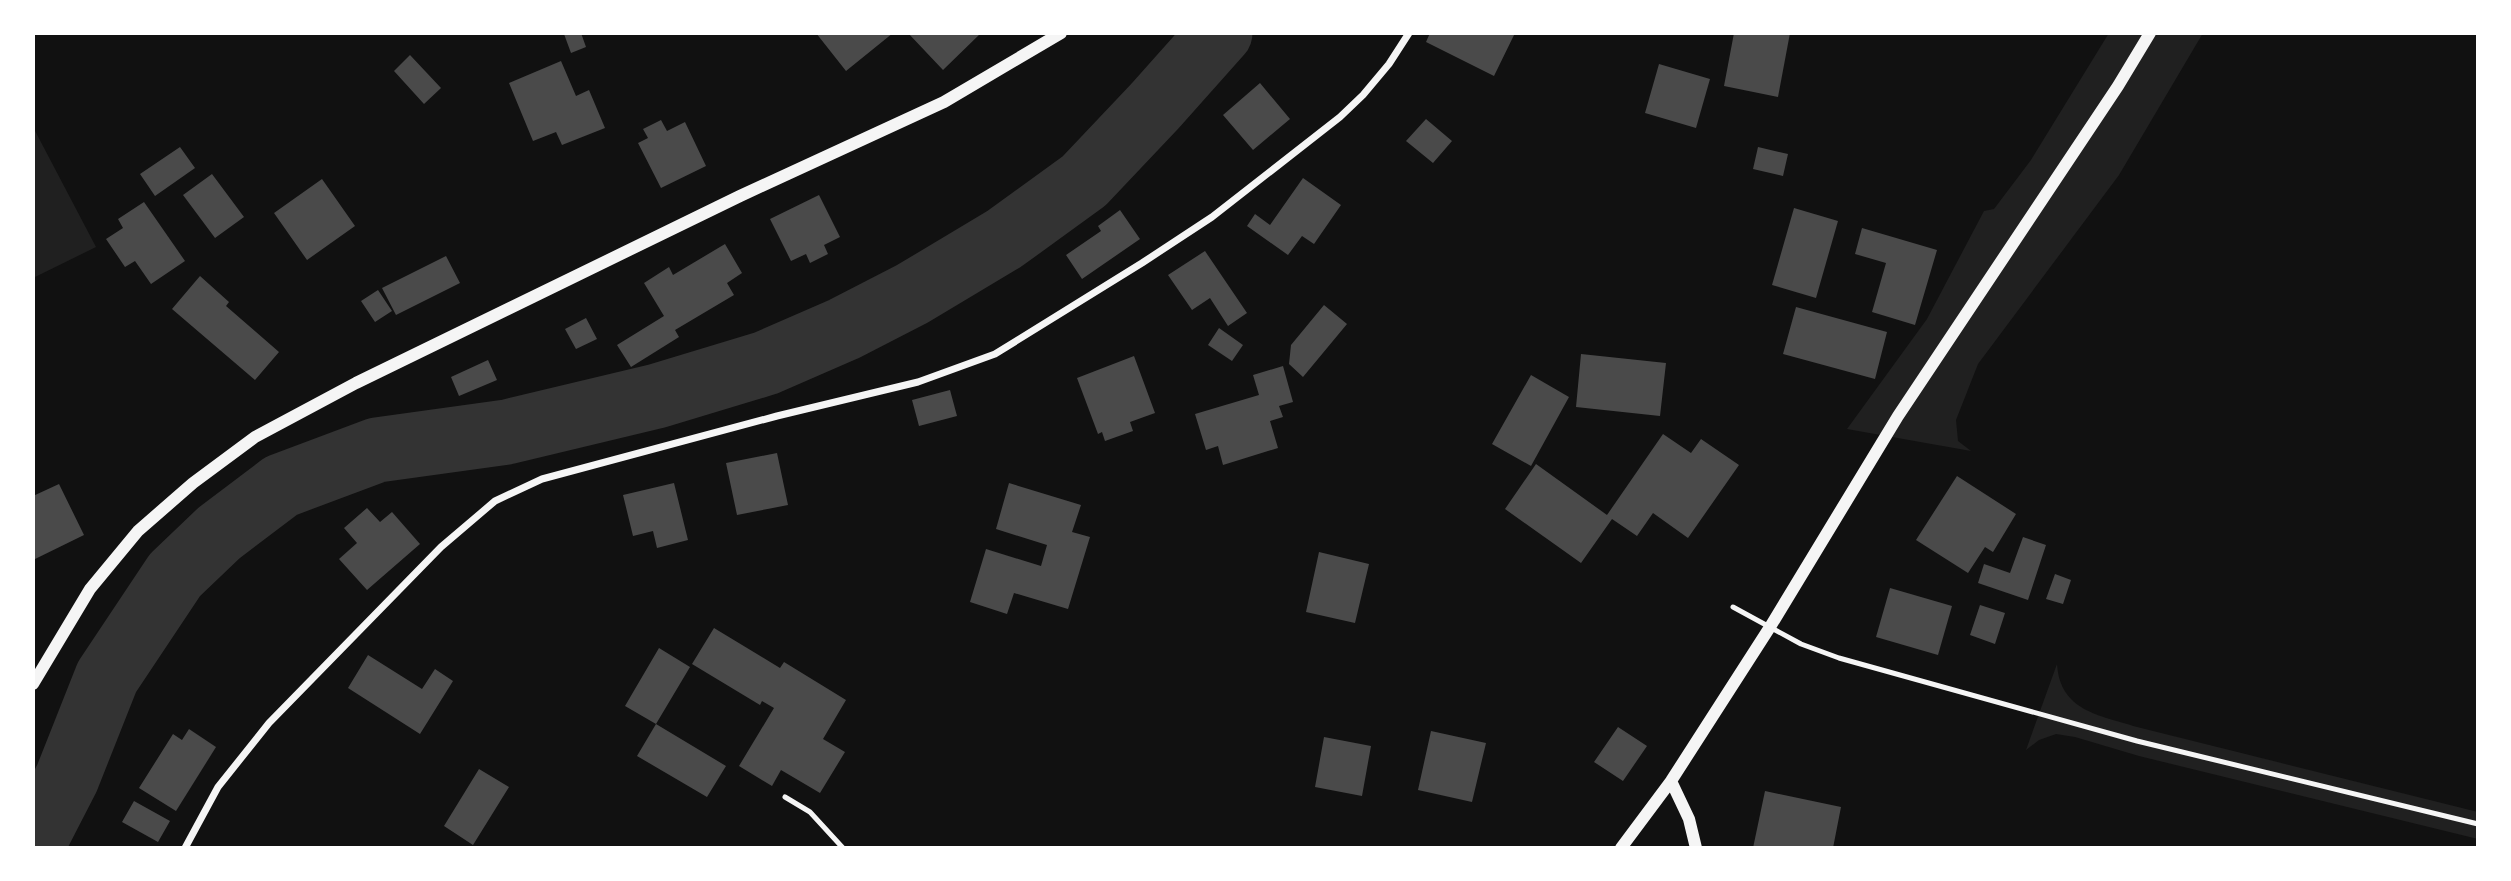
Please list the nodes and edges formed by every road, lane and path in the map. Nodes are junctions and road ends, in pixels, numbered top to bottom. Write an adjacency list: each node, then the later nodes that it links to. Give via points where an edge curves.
1 (1061, 33): 6 (street, via 944,102 356,383 256,437 138,531 90,589)
2 (1409, 33): 10 (street, via 1389,64 1340,117 1212,217 996,354 918,382 542,479 495,501 441,547 269,723 218,787)
3 (2150, 33): 5 (street, via 1898,416)
4 (1733, 607): 5 (lane)
5 (1770, 627): 7 (street); 9 (lane, via 1839,658 1966,694)
6 (33, 684)
7 (1671, 781): 12 (street); 13 (street, via 1689,819)
8 (785, 796): 11 (lane, via 810,812)
9 (2478, 824)
10 (185, 848)
11 (843, 848)
12 (1621, 848)
13 (1696, 848)

